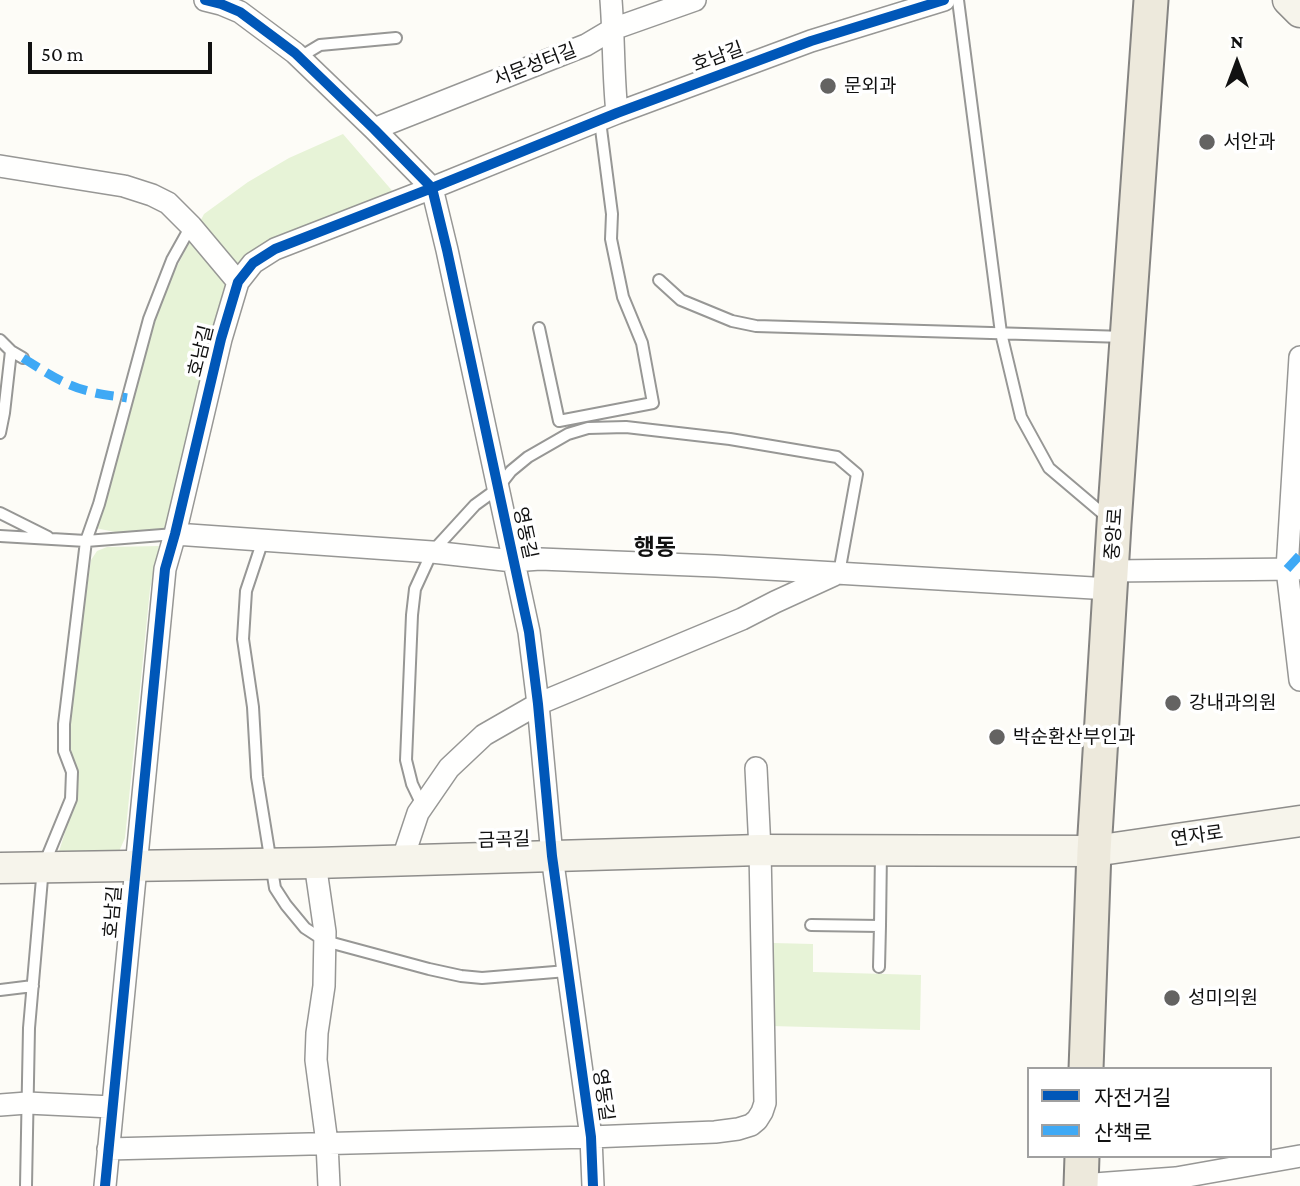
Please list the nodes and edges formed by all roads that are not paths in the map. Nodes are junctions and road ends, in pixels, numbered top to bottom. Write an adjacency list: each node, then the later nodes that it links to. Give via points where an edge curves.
1 (205, 0): 11 (street, via 240,12)
2 (611, 0): 9 (street)
3 (695, 0): 9 (street, 서문성터길)
4 (944, 0): 12 (street, 호남길, via 811,41)
5 (958, 0): 20 (lane)
6 (1151, 0): 21 (main road, 중앙로)
7 (1289, 0): 8 (street)
8 (1300, 12)
9 (614, 29): 12 (street); 13 (street, 서문성터길, via 586,45)
10 (396, 38): 11 (lane, via 320,45)
11 (300, 57): 13 (street)
12 (608, 117): 15 (street, 호남길); 19 (lane, via 611,239 623,297 642,343 653,403 559,421)
13 (374, 129): 15 (street)
14 (0, 166): 16 (street, via 124,186 168,203)
15 (432, 188): 18 (street, 호남길, via 275,249 253,263); 27 (street, 영동길)
16 (191, 226): 18 (street); 34 (lane, via 149,319)
17 (659, 280): 20 (lane, via 681,300 756,326)
18 (238, 282): 30 (street, 호남길)
19 (539, 328)
20 (1001, 333): 21 (lane); 29 (lane, via 1021,417 1049,468)
21 (1128, 337): 29 (main road, 중앙로)
22 (0, 340): 23 (lane)
23 (11, 351): 25 (lane); 26 (lane)
24 (1300, 357): 37 (street)
25 (23, 358)
26 (0, 433)
27 (498, 489): 35 (lane, via 475,505); 36 (street, 영동길); 38 (lane, via 510,471 528,457 588,428 639,428 837,457 857,474)
28 (0, 513): 32 (lane)
29 (1114, 524): 39 (main road, 중앙로)
30 (175, 534): 33 (street); 34 (lane); 52 (street, 호남길, via 165,569)
31 (0, 536): 32 (lane)
32 (54, 539): 34 (lane)
33 (263, 540): 35 (street); 51 (lane, via 246,591 243,639 257,777)
34 (86, 541): 53 (lane, via 64,724 64,751 72,772 71,799)
35 (432, 552): 36 (street); 43 (lane, via 413,597 406,760)
36 (513, 561): 38 (street); 41 (street, 영동길)
37 (1293, 569): 39 (street); 40 (street)
38 (839, 573): 39 (street); 41 (street)
39 (1110, 580): 47 (main road, 중앙로)
40 (1300, 680)
41 (538, 704): 43 (street, via 484,735 449,768); 48 (street, 영동길)
42 (755, 768): 46 (street)
43 (423, 807): 49 (street)
44 (1300, 821): 47 (street, 연자로)
45 (881, 849): 46 (street, 금곡길); 47 (street, 금곡길); 56 (lane)
46 (760, 850): 48 (street, 금곡길); 66 (street, via 762,1112 751,1125 738,1129)
47 (1094, 851): 62 (main road, 중앙로)
48 (552, 856): 49 (street, 금곡길); 59 (street, 영동길)
49 (402, 860): 50 (street, 금곡길)
50 (315, 863): 51 (street, 금곡길); 57 (street)
51 (272, 864): 52 (street, 금곡길); 57 (lane, via 275,888 286,905 305,928)
52 (135, 865): 53 (street, 금곡길); 65 (street, 호남길)
53 (43, 867): 54 (street, 금곡길); 60 (lane)
54 (0, 868)
55 (811, 926): 56 (lane)
56 (880, 926): 58 (lane)
57 (325, 941): 59 (lane, via 461,976); 67 (street, via 316,1060)
58 (879, 967)
59 (567, 971): 66 (street, 영동길)
60 (33, 986): 61 (lane); 63 (lane)
61 (0, 990)
62 (1086, 1067)
63 (27, 1103): 64 (street); 65 (street); 71 (lane)
64 (0, 1105)
65 (112, 1107): 68 (street, 호남길)
66 (591, 1137): 67 (street); 74 (street, 영동길)
67 (327, 1143): 68 (street); 73 (street)
68 (108, 1149): 72 (street, 호남길)
69 (1300, 1156): 70 (street, via 1176,1178)
70 (1082, 1176)
71 (26, 1186)
72 (104, 1186)
73 (329, 1186)
74 (593, 1186)

